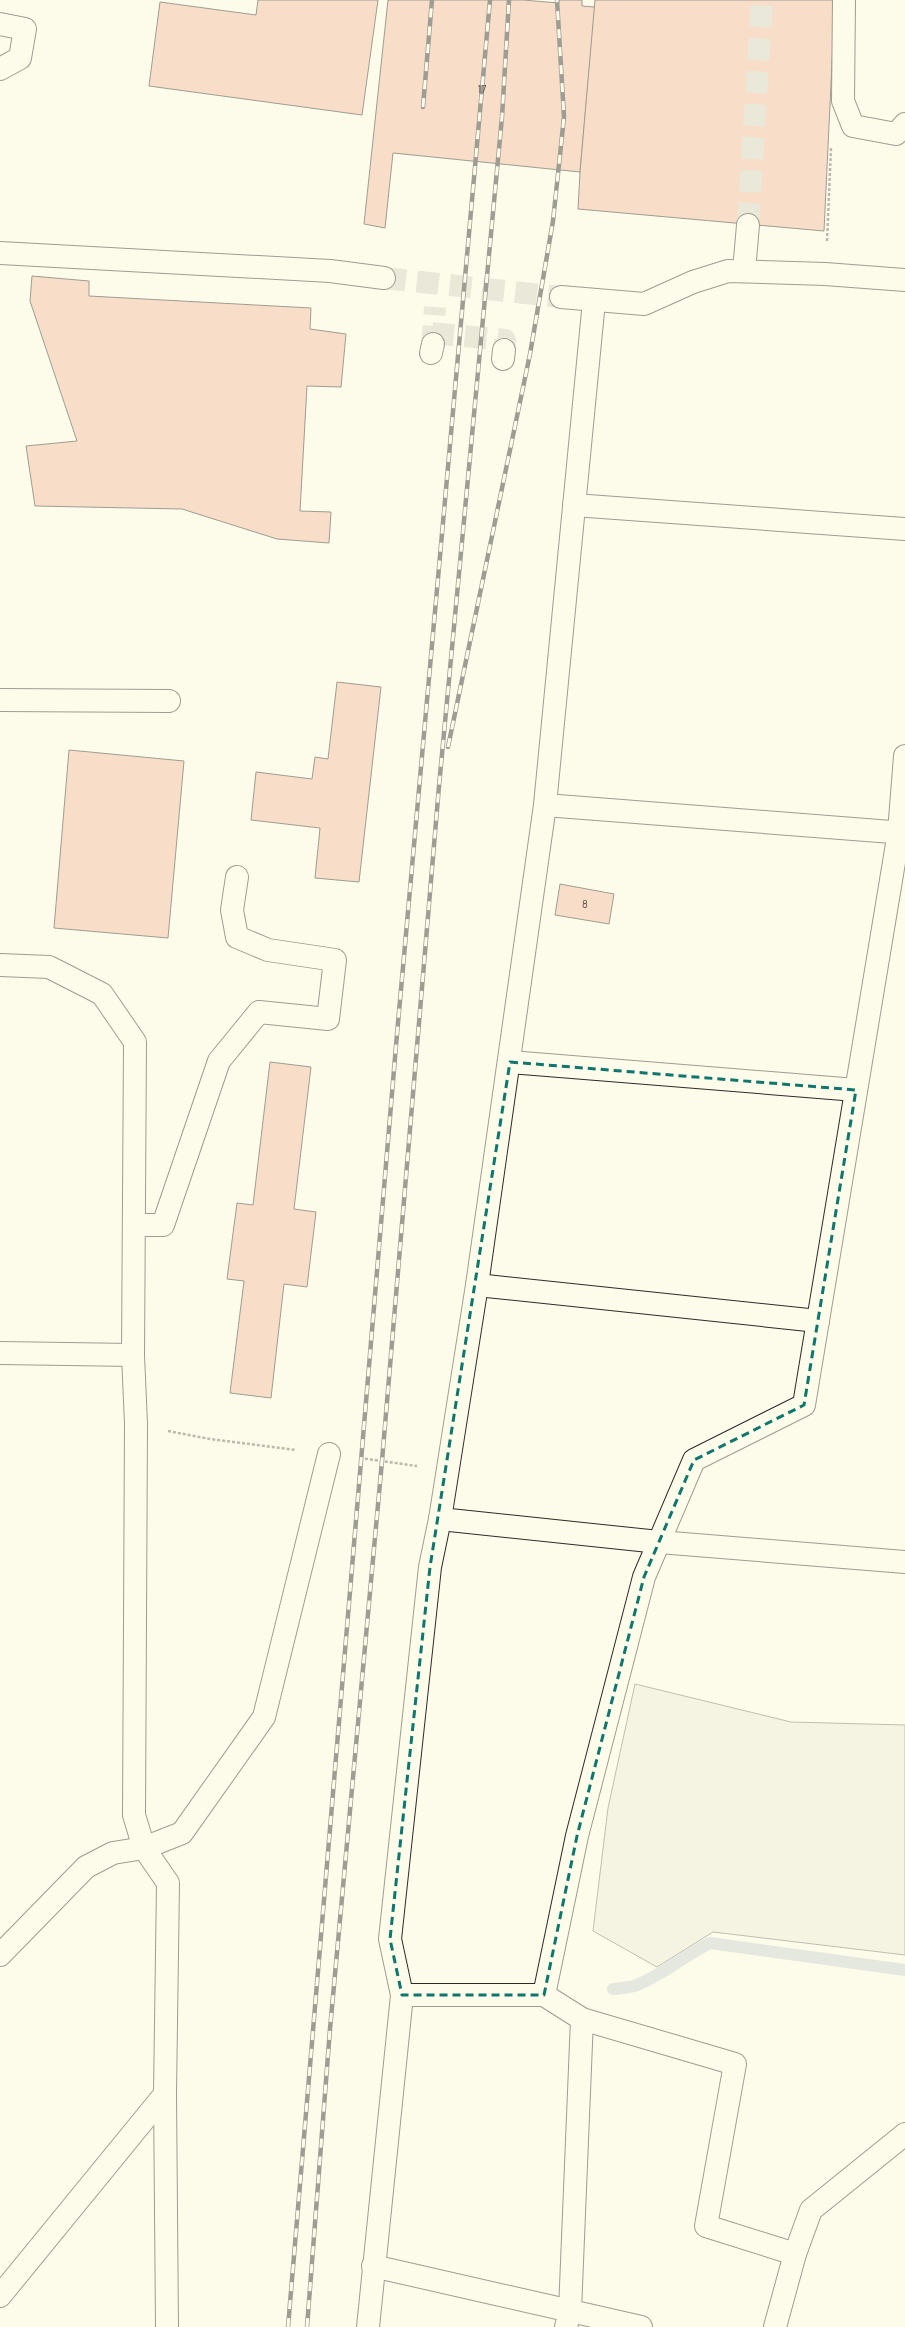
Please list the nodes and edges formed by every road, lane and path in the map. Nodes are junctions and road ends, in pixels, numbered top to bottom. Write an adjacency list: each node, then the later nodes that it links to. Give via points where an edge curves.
1 (844, 0): 4 (street, via 843,101 853,126 896,134)
2 (0, 24): 3 (street, via 25,29 20,58)
3 (0, 69)
4 (905, 124)
5 (748, 225): 7 (street)
6 (0, 253): 8 (street, via 330,272)
7 (744, 271): 9 (street); 11 (street, via 728,271 693,282 644,304)
8 (384, 278)
9 (905, 280)
10 (561, 297): 11 (street)
11 (594, 301): 12 (street)
12 (574, 505): 13 (street); 17 (street)
13 (905, 529)
14 (0, 700): 15 (street)
15 (169, 702)
16 (905, 756): 18 (street)
17 (545, 805): 18 (street); 21 (street)
18 (902, 832): 22 (street)
19 (238, 877): 23 (street, via 232,910 237,937 268,950 335,960 328,1019 259,1012 219,1061 163,1225)
20 (0, 965): 23 (street, via 49,967 102,994 134,1042)
21 (510, 1062): 22 (street); 24 (street)
22 (856, 1090): 25 (street)
23 (134, 1225): 27 (street)
24 (477, 1285): 25 (street); 31 (street)
25 (818, 1321): 32 (street, via 804,1405 694,1460)
26 (0, 1353): 27 (street)
27 (133, 1354): 28 (street)
28 (136, 1424): 29 (path, via 210,1439); 34 (street, via 134,1815)
29 (329, 1454): 30 (path); 34 (street, via 264,1717 182,1833)
30 (421, 1467)
31 (440, 1519): 32 (street); 36 (street, via 430,1567 390,1940)
32 (658, 1542): 33 (street); 37 (street, via 644,1576 577,1836)
33 (905, 1562)
34 (144, 1848): 35 (street, via 113,1853 86,1867); 39 (street, via 168,1883)
35 (0, 1955)
36 (402, 1995): 37 (street); 42 (street)
37 (544, 1995): 38 (street)
38 (582, 2019): 41 (street, via 736,2064 706,2226); 44 (street)
39 (165, 2094): 43 (street); 45 (street)
40 (905, 2134): 41 (street, via 811,2210)
41 (795, 2254): 48 (street)
42 (373, 2266): 44 (street); 46 (street)
43 (0, 2296)
44 (568, 2319): 47 (street)
45 (167, 2327)
46 (368, 2327)
47 (641, 2327)
48 (776, 2327)

